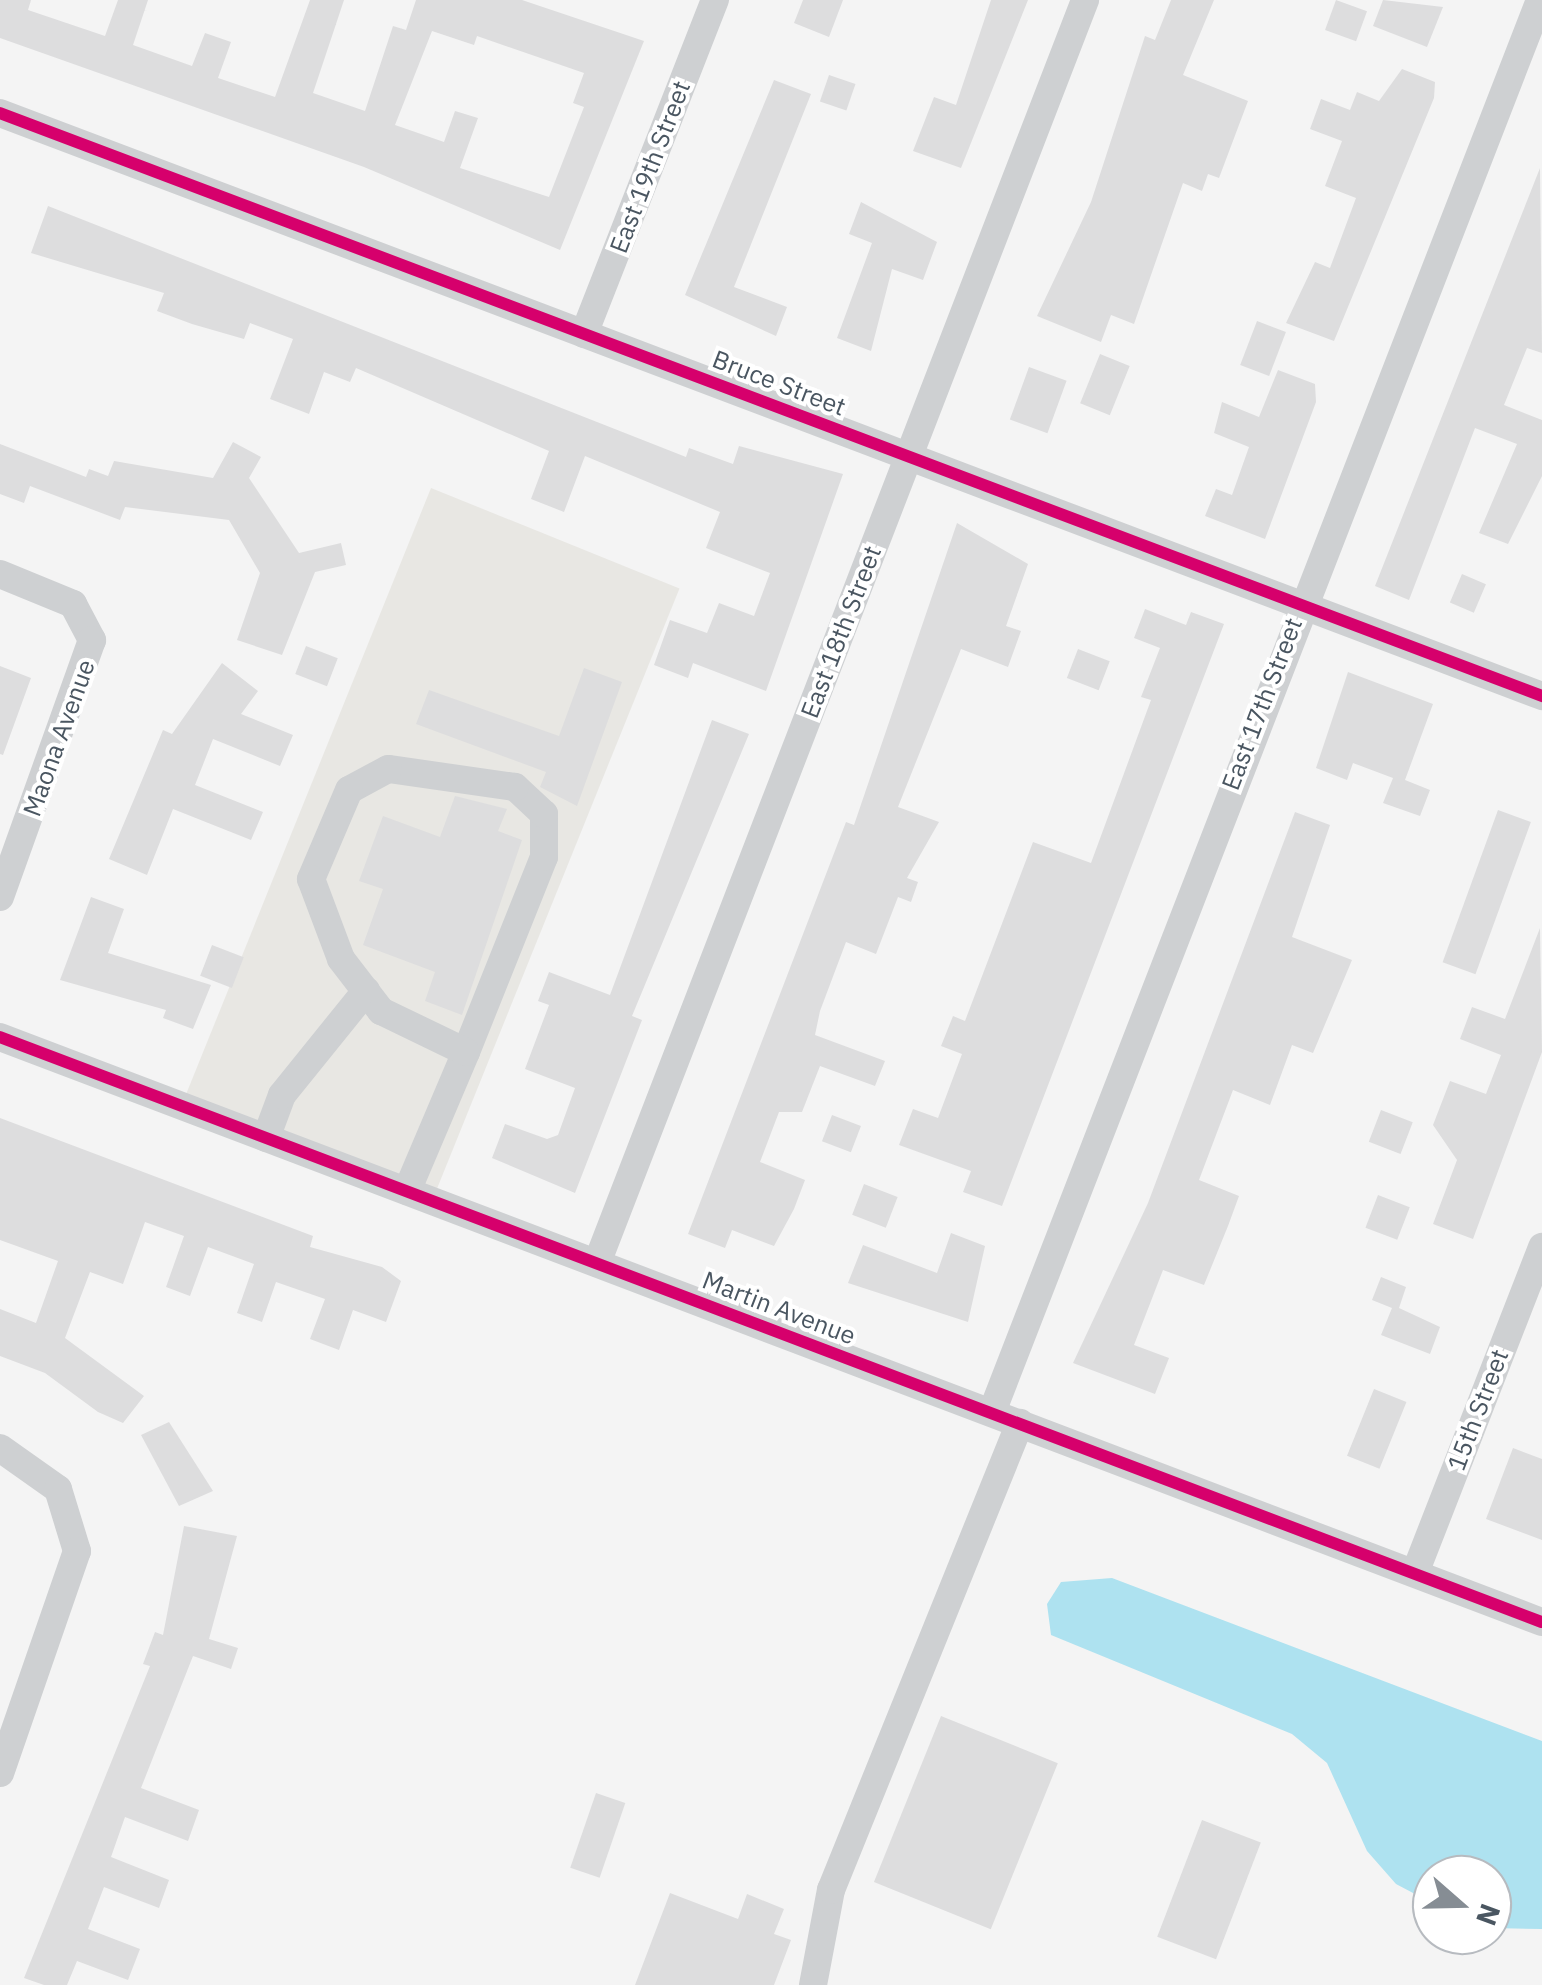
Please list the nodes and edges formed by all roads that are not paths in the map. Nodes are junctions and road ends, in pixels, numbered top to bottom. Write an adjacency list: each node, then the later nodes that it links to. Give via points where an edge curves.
1 (1085, 0): 6 (street, East 18th Street)
2 (1540, 0): 8 (street, East 17th Street)
3 (712, 1): 5 (street, East 19th Street)
4 (0, 113): 5 (street, Bruce Street)
5 (584, 334): 6 (street, Bruce Street)
6 (909, 456): 8 (street, Bruce Street); 17 (street, East 18th Street)
7 (0, 574): 10 (street, Maona Avenue, via 52,594 87,620 91,654)
8 (1300, 604): 9 (street, Bruce Street); 18 (street, East 17th Street)
9 (1542, 696)
10 (0, 897)
11 (366, 991): 13 (street, via 381,1011); 13 (street, via 342,958 311,880 349,790 388,769 515,787 544,814 544,857); 14 (street, via 282,1095)
12 (0, 1038): 14 (street, Martin Avenue)
13 (466, 1052): 15 (street)
14 (266, 1138): 15 (street, Martin Avenue)
15 (407, 1191): 17 (street, Martin Avenue)
16 (1542, 1247): 21 (street, 15th Street)
17 (597, 1263): 18 (street, Martin Avenue)
18 (992, 1412): 19 (street, Martin Avenue)
19 (1020, 1422): 21 (street, Martin Avenue); 24 (street, via 831,1890)
20 (0, 1448): 23 (street, via 58,1489 77,1550)
21 (1415, 1573): 22 (street, Martin Avenue)
22 (1542, 1622)
23 (0, 1773)
24 (813, 1985)

